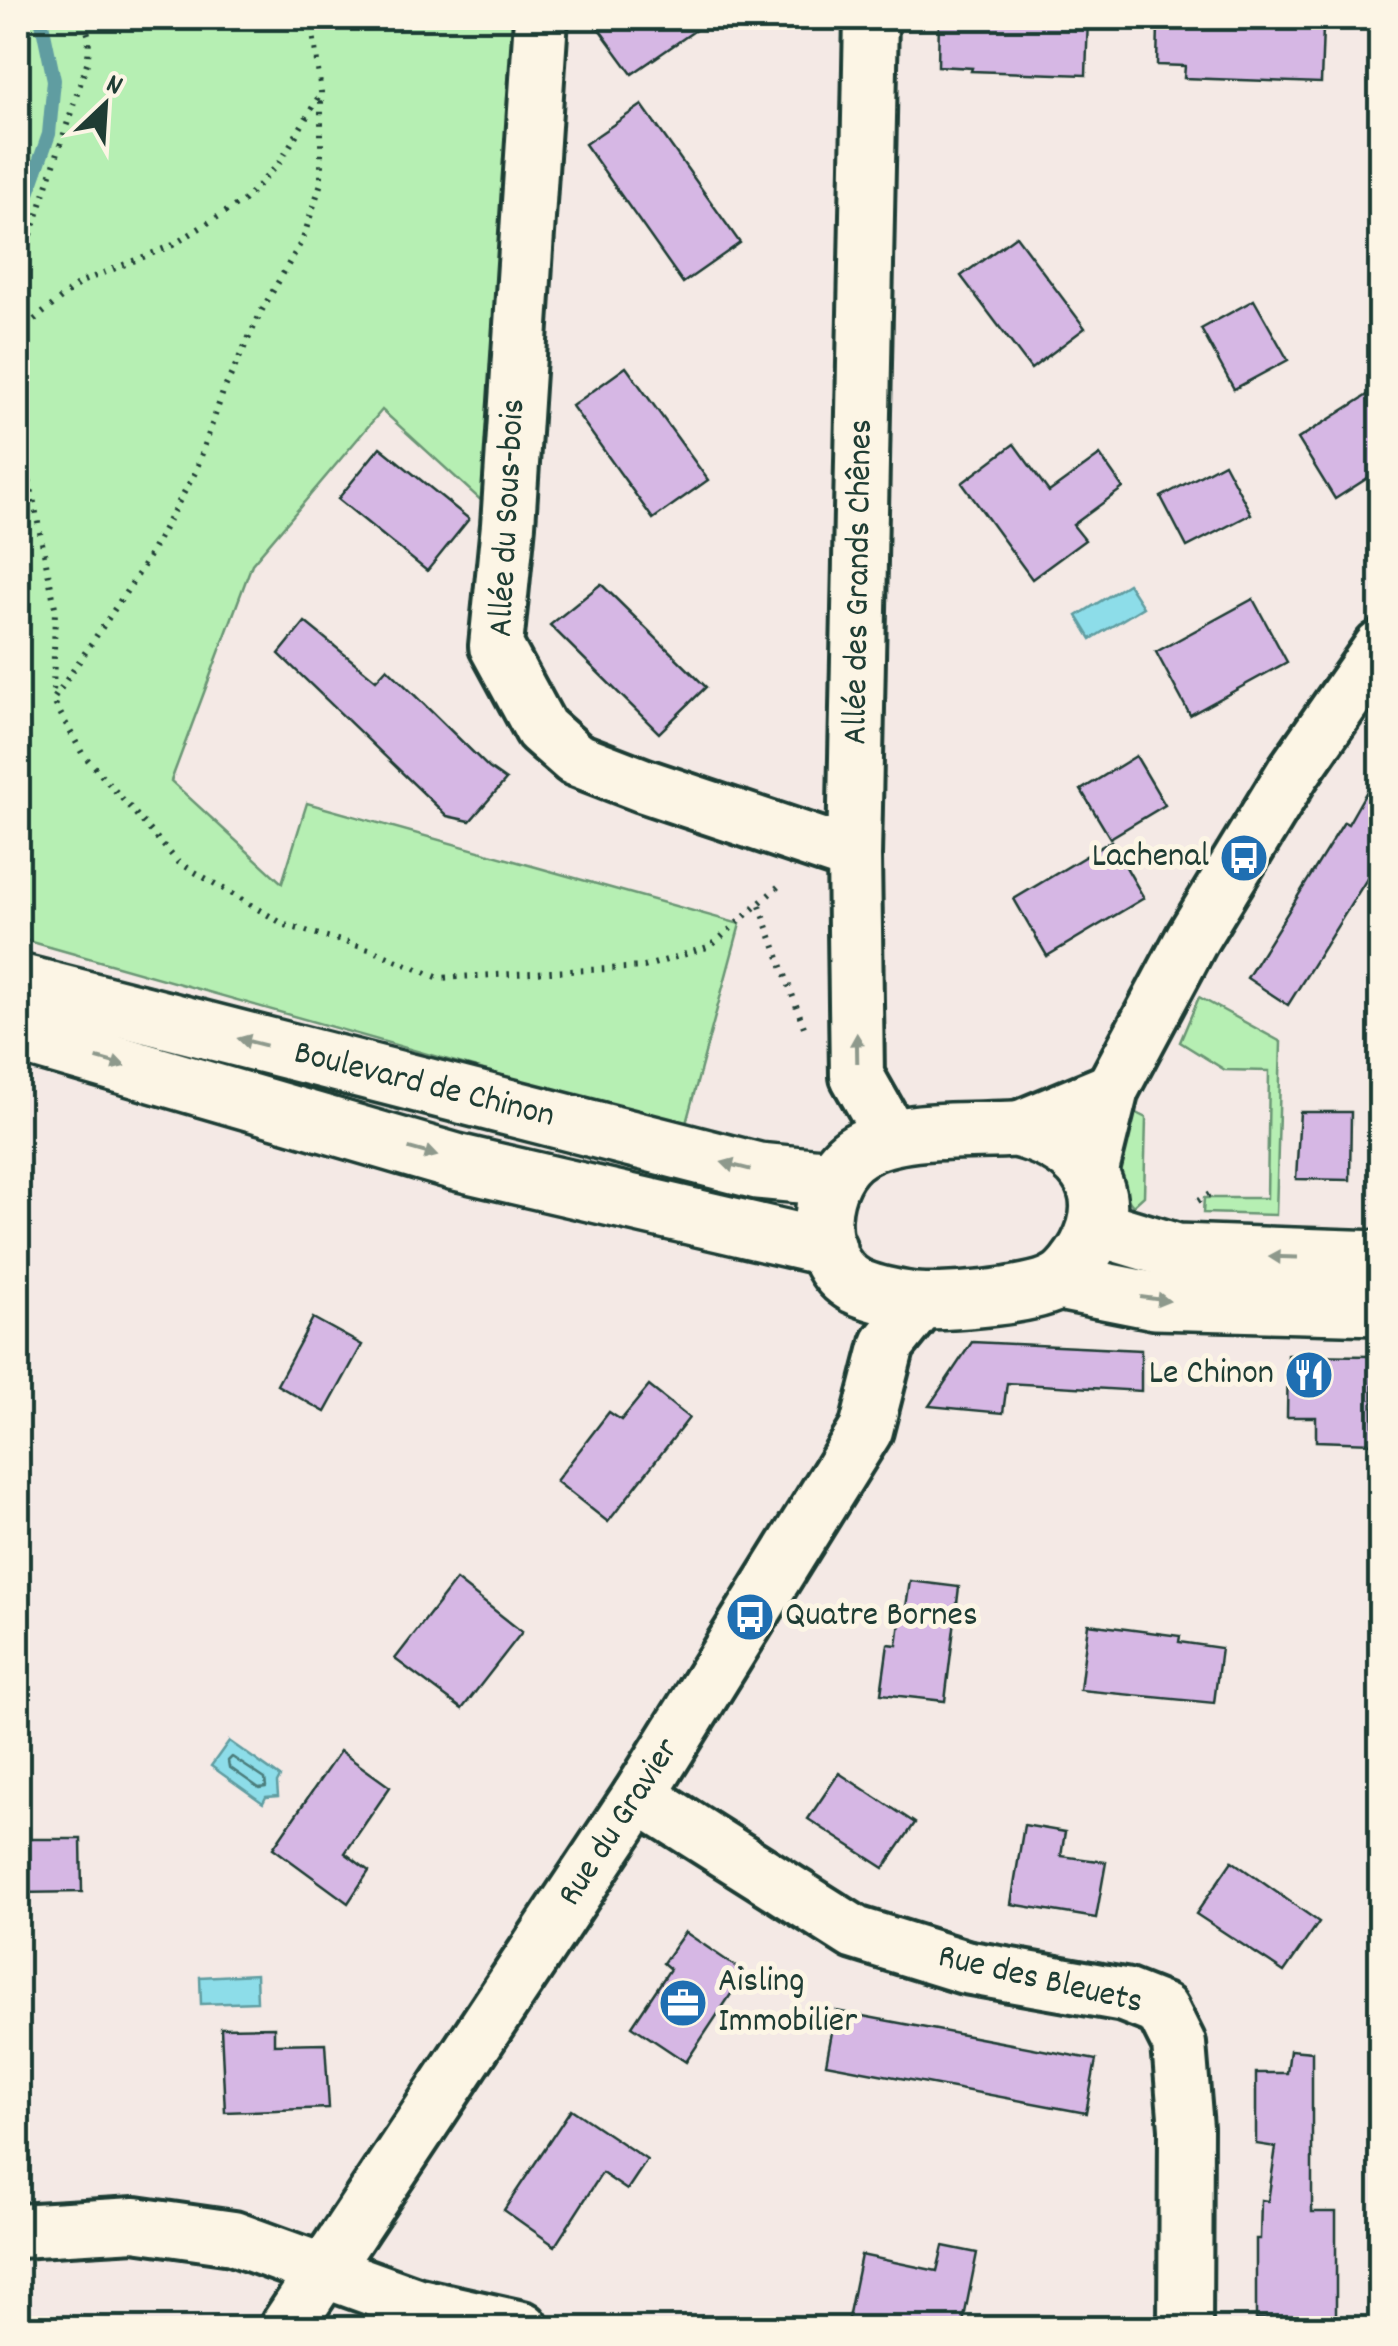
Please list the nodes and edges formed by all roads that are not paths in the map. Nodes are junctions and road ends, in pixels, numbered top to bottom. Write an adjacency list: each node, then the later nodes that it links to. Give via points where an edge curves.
1 (541, 18): 4 (street, Allée du Sous-bois, via 496,646 541,730 575,759)
2 (871, 18): 4 (street, Allée des Grands Chênes)
3 (1380, 648): 7 (street, via 1292,773)
4 (854, 856): 9 (street, Allée des Grands Chênes, one-way to 4, via 857,1076)
5 (18, 982): 11 (main road, Boulevard de Chinon, one-way to 5, via 758,1171)
6 (18, 1034): 13 (main road, Boulevard de Chinon, one-way to 13, via 456,1162)
7 (1112, 1089): 8 (street); 10 (street)
8 (1016, 1129): 9 (main road); 10 (main road, via 1066,1148)
9 (892, 1136): 11 (main road, via 860,1149)
10 (1091, 1174): 12 (main road, via 1100,1202)
11 (832, 1178): 13 (main road, via 824,1204)
12 (1098, 1228): 14 (main road, one-way to 12, via 1177,1252); 15 (main road)
13 (828, 1248): 16 (main road, via 838,1271 855,1286)
14 (1380, 1259)
15 (1059, 1282): 16 (main road, via 1027,1293); 17 (main road, one-way to 17, via 1155,1301)
16 (922, 1302): 18 (street, Rue du Gravier, via 888,1344 866,1430)
17 (1380, 1308)
18 (639, 1796): 20 (street, Rue du Gravier); 23 (street, Rue des Bleuets, via 855,1932 965,1967 1124,1995 1162,2010 1179,2044 1186,2128)
19 (18, 2231): 20 (street, via 135,2224 186,2230 233,2238)
20 (324, 2271): 21 (street, Rue du Gravier); 22 (street, via 414,2304)
21 (286, 2328)
22 (522, 2328)
23 (1185, 2328)

